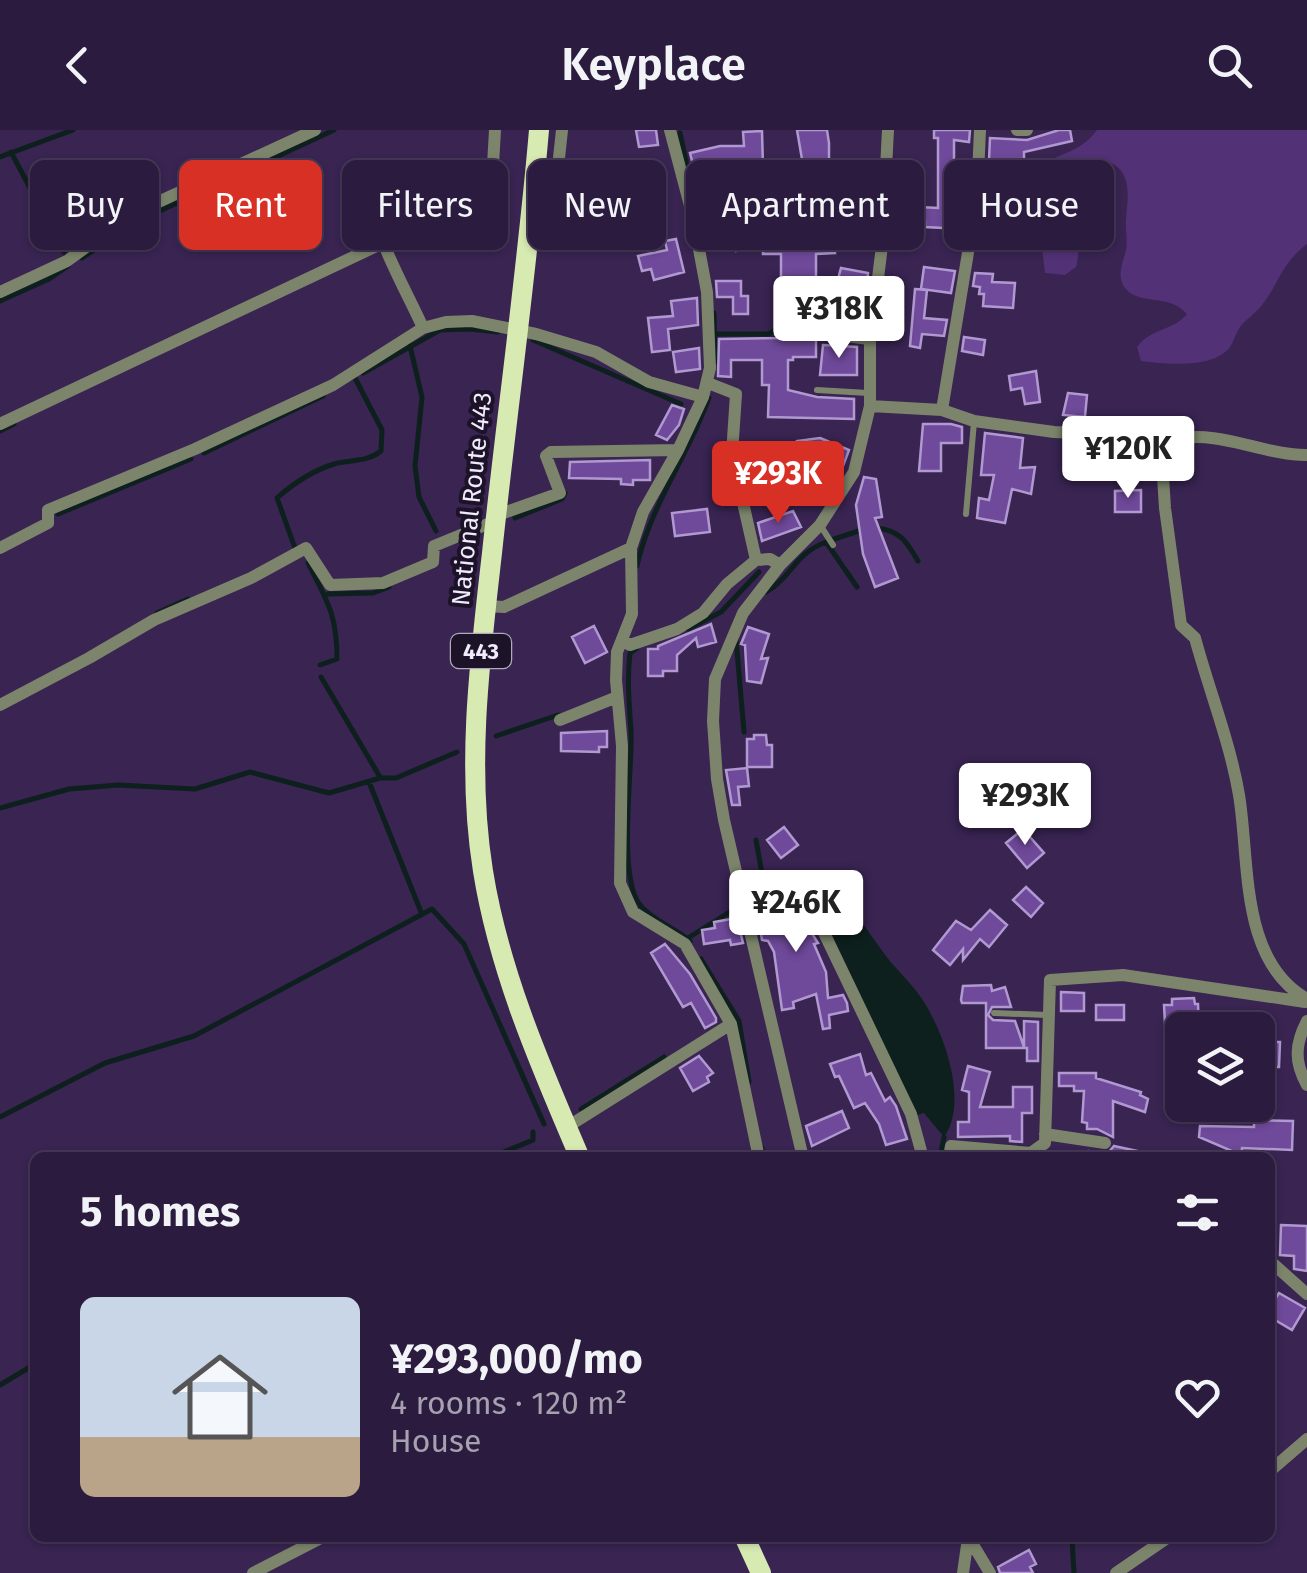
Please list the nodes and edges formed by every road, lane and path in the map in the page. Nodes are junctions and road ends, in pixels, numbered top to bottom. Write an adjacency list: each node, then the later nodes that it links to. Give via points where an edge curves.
1 (314, 130): 16 (street, via 130,215 68,260)
2 (495, 130): 10 (street)
3 (539, 130): 11 (highway, National Route 443 / 443)
4 (562, 130): 12 (street)
5 (670, 130): 21 (street, via 707,292)
6 (888, 130): 20 (street)
7 (980, 130): 24 (street, via 977,198)
8 (1017, 130): 9 (street)
9 (1027, 130)
10 (493, 160)
11 (537, 160)
12 (559, 160)
13 (528, 240): 18 (highway, National Route 443 / 443)
14 (368, 250): 26 (street)
15 (389, 250): 17 (street)
16 (0, 292)
17 (423, 328): 18 (street, via 472,322); 34 (street, via 333,386 48,510 48,523)
18 (516, 328): 21 (street, via 596,352 649,382); 31 (highway, National Route 443 / 443)
19 (822, 336): 20 (lane)
20 (870, 342): 23 (street)
21 (705, 390): 28 (street); 36 (street, via 736,394 732,454)
22 (817, 390): 23 (lane)
23 (870, 400): 24 (street); 32 (street, via 854,472)
24 (942, 410): 25 (street)
25 (974, 420): 27 (street); 30 (lane)
26 (0, 424)
27 (1161, 445): 29 (street, via 1195,438); 44 (street, via 1181,625 1195,638 1239,793 1254,920 1279,977)
28 (678, 450): 31 (street, via 551,452 546,456 560,493); 35 (street)
29 (1307, 455)
30 (966, 514)
31 (495, 519): 38 (highway, National Route 443 / 443); 41 (street, via 434,546 434,562 383,583 330,585 306,548)
32 (824, 530): 33 (lane); 37 (street)
33 (833, 544)
34 (0, 548)
35 (631, 548): 38 (street, via 504,607); 39 (street, via 632,614)
36 (756, 560): 37 (street); 39 (street, via 690,621 630,645)
37 (780, 564): 55 (street, via 734,631 715,678 713,721 738,892)
38 (486, 606): 50 (highway, National Route 443 / 443, via 474,757 482,870 520,1014)
39 (624, 641): 40 (street, via 617,652)
40 (617, 697): 42 (street); 48 (street, via 620,883 633,912 686,944)
41 (0, 704)
42 (560, 720)
43 (802, 886): 56 (street, via 912,1114)
44 (1307, 1001): 46 (street, via 1123,975 1050,980)
45 (994, 1013): 46 (lane)
46 (1048, 1015): 51 (street)
47 (1307, 1022): 49 (street, via 1296,1052)
48 (731, 1024): 50 (street); 54 (street)
49 (1307, 1085)
50 (567, 1128): 53 (highway, National Route 443 / 443)
51 (1045, 1134): 52 (street); 59 (street)
52 (1105, 1143)
53 (577, 1152)
54 (758, 1152)
55 (802, 1152)
56 (921, 1152)
57 (950, 1152): 58 (street, via 952,1146)
58 (1020, 1152)
59 (1032, 1152)
60 (1275, 1265): 61 (street)
61 (1307, 1294)
62 (1307, 1439): 63 (street)
63 (1275, 1467)
64 (313, 1542): 69 (street)
65 (747, 1542): 70 (highway)
66 (967, 1542): 71 (street)
67 (971, 1542): 72 (street)
68 (1162, 1542): 73 (street)
69 (253, 1573)
70 (761, 1573)
71 (963, 1573)
72 (990, 1573)
73 (1116, 1573)

